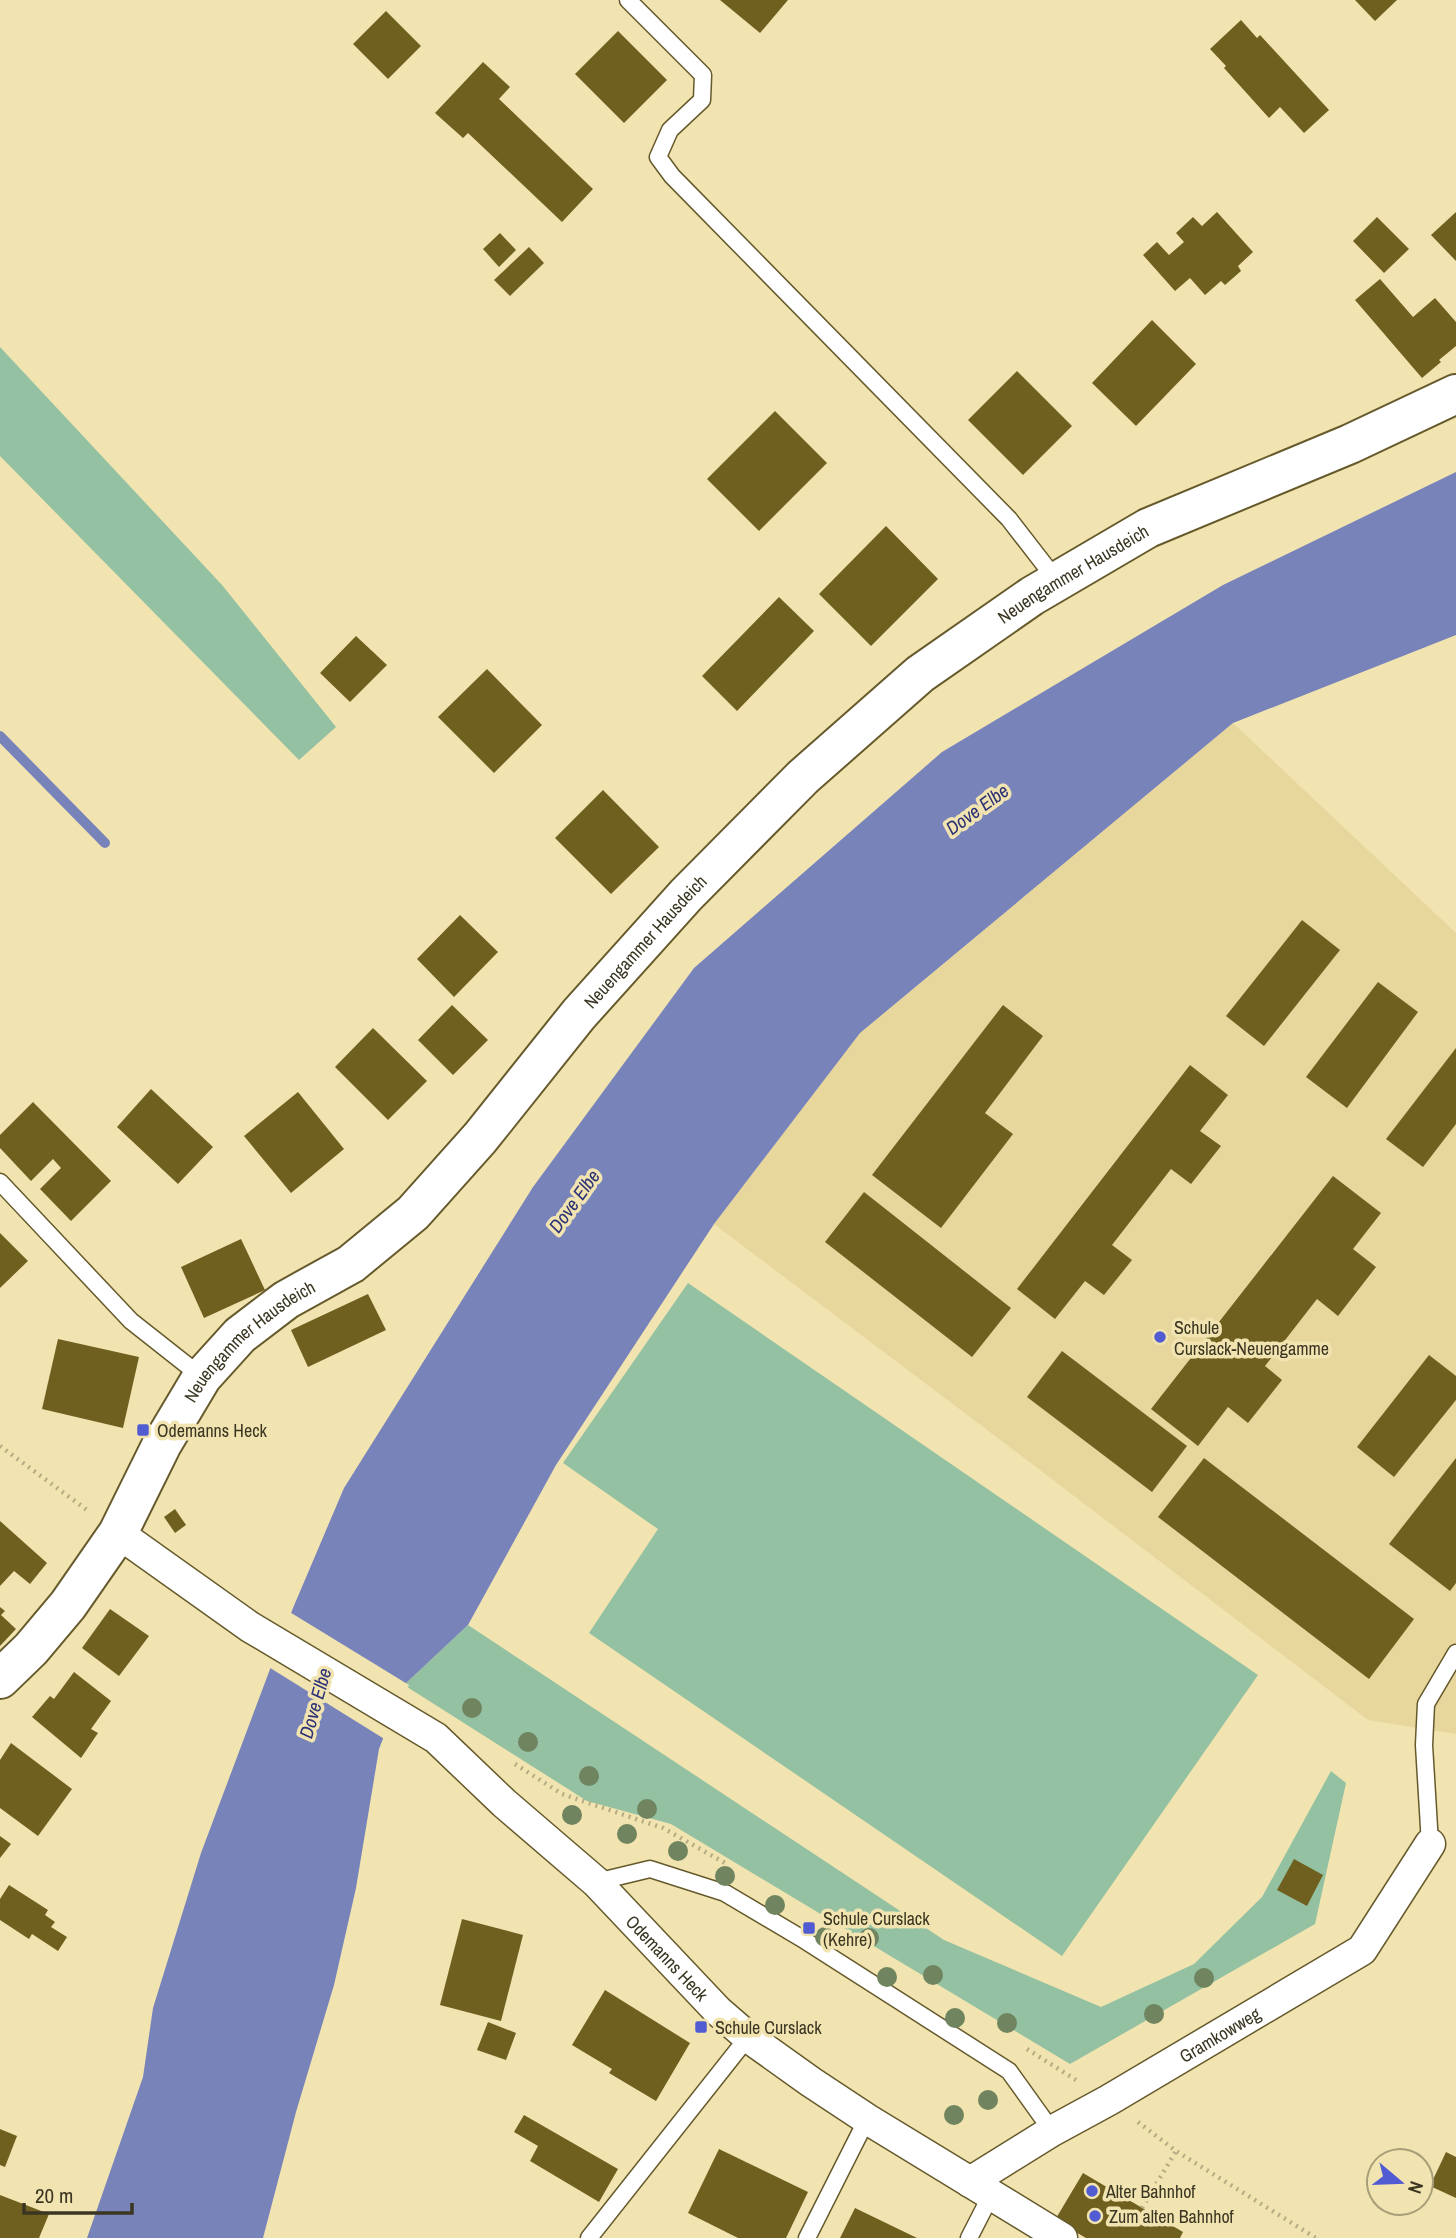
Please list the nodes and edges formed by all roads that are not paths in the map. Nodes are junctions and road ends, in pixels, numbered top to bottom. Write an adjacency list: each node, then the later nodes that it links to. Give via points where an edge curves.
1 (628, 0): 3 (lane, via 703,75 702,100 670,130 658,157 1009,519)
2 (1456, 394): 3 (street, Neuengammer Hausdeich, via 1350,444 1148,528)
3 (1057, 581): 5 (street, Neuengammer Hausdeich, via 920,674 803,777 686,895 579,1014 414,1213 351,1264 286,1300 240,1335)
4 (0, 1182): 5 (lane, via 131,1321)
5 (202, 1377): 6 (street, Neuengammer Hausdeich)
6 (118, 1532): 8 (street, Neuengammer Hausdeich, via 68,1605); 10 (street, Odemanns Heck, via 250,1627 436,1738)
7 (1456, 1653): 9 (lane, via 1426,1704)
8 (0, 1679)
9 (1430, 1844): 13 (street, Gramkowweg, via 1362,1950)
10 (596, 1881): 11 (street, Odemanns Heck); 13 (lane, via 650,1869 725,1894 1009,2071)
11 (748, 2037): 12 (street, Odemanns Heck); 15 (lane)
12 (867, 2119): 14 (street, Odemanns Heck); 16 (lane)
13 (1052, 2131): 14 (street, Gramkowweg)
14 (981, 2189): 17 (lane); 18 (street, Odemanns Heck)
15 (589, 2238)
16 (807, 2238)
17 (969, 2238)
18 (1062, 2238)

